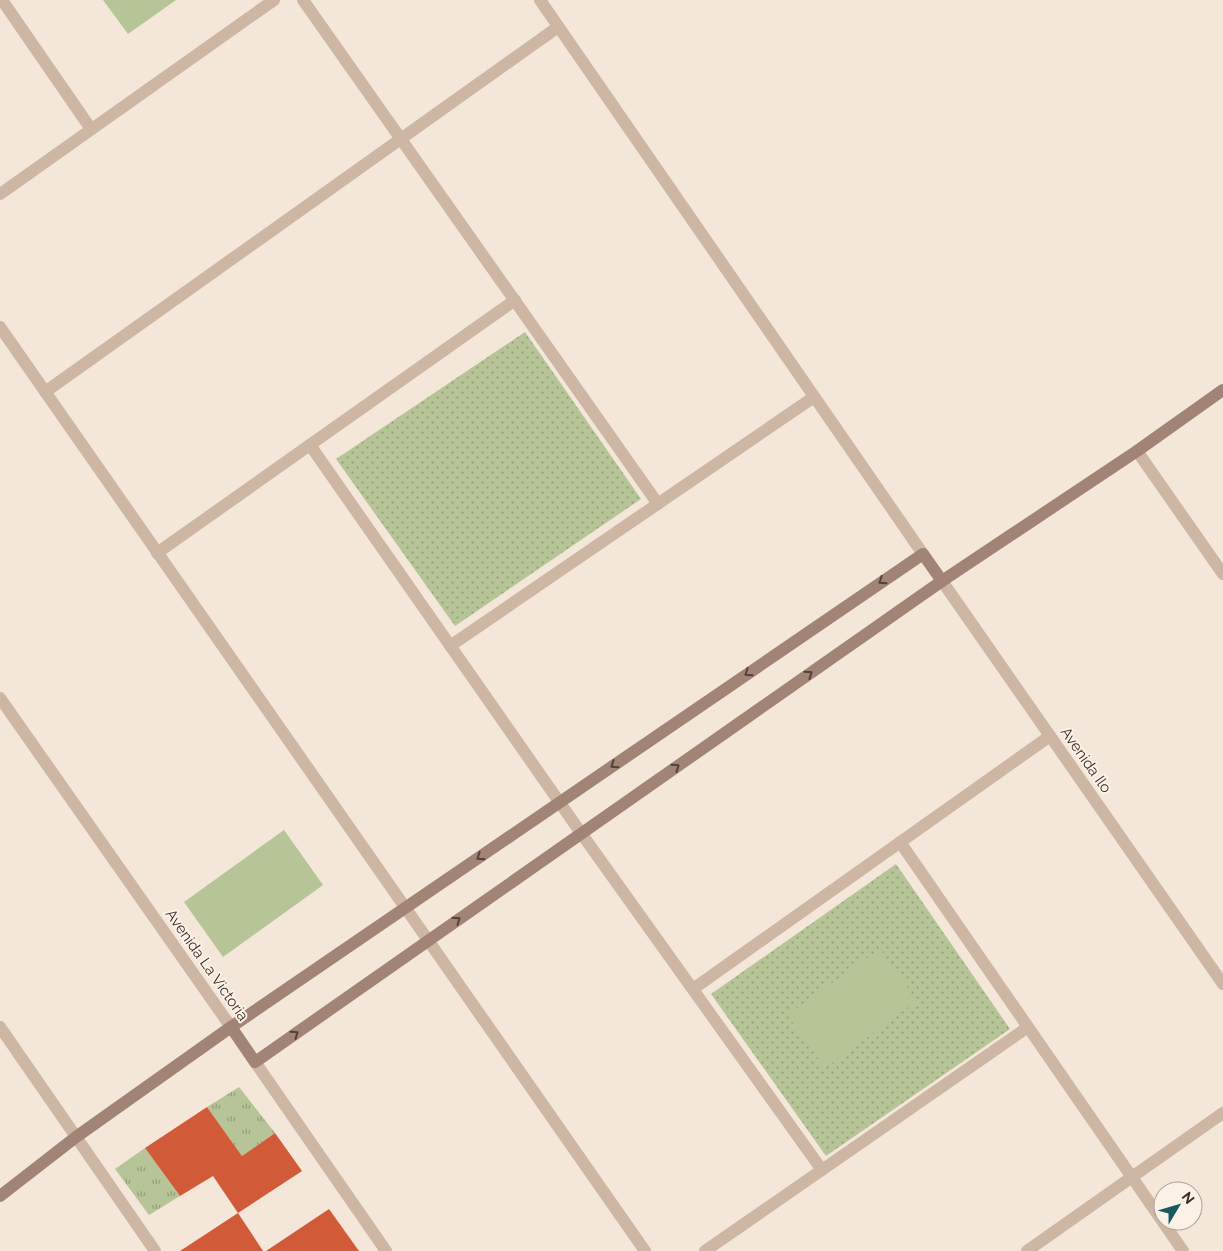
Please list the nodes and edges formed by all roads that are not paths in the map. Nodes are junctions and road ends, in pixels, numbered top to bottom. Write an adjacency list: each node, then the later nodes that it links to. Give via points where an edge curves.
1 (2, 0): 6 (street)
2 (274, 0): 6 (street)
3 (303, 0): 7 (street)
4 (540, 0): 5 (street)
5 (558, 26): 7 (street); 13 (street)
6 (91, 129): 8 (street)
7 (401, 138): 9 (street); 12 (street)
8 (0, 194)
9 (515, 300): 14 (street); 16 (street)
10 (0, 327): 12 (street)
11 (1223, 390): 15 (street)
12 (45, 392): 17 (street)
13 (814, 397): 16 (street); 18 (street)
14 (310, 445): 17 (street); 21 (street)
15 (1137, 451): 19 (street); 20 (street)
16 (658, 504): 21 (street)
17 (157, 553): 27 (street)
18 (923, 554): 20 (street, Avenida Ilo); 24 (street, one-way to 24)
19 (1223, 574)
20 (942, 581): 23 (street, Avenida Ilo); 25 (street, one-way to 20)
21 (450, 646): 24 (street)
22 (0, 698): 32 (street, Avenida La Victoria)
23 (1050, 736): 26 (street); 29 (street, Avenida Ilo)
24 (559, 802): 25 (street); 27 (street, one-way to 27)
25 (581, 833): 28 (street, one-way to 25); 30 (street)
26 (900, 842): 30 (street); 33 (street)
27 (406, 908): 28 (street); 32 (street)
28 (428, 940): 34 (street, one-way to 28); 42 (street)
29 (1223, 984)
30 (693, 989): 37 (street)
31 (0, 1027): 36 (street)
32 (231, 1027): 34 (street, Avenida La Victoria); 36 (street)
33 (1028, 1027): 37 (street); 38 (street)
34 (255, 1062): 41 (street, Avenida La Victoria)
35 (1223, 1113): 38 (street)
36 (76, 1137): 39 (street); 40 (street)
37 (822, 1170): 43 (street)
38 (1132, 1177): 44 (street); 45 (street)
39 (0, 1196)
40 (154, 1251)
41 (386, 1251)
42 (645, 1251)
43 (705, 1251)
44 (1027, 1251)
45 (1183, 1251)

